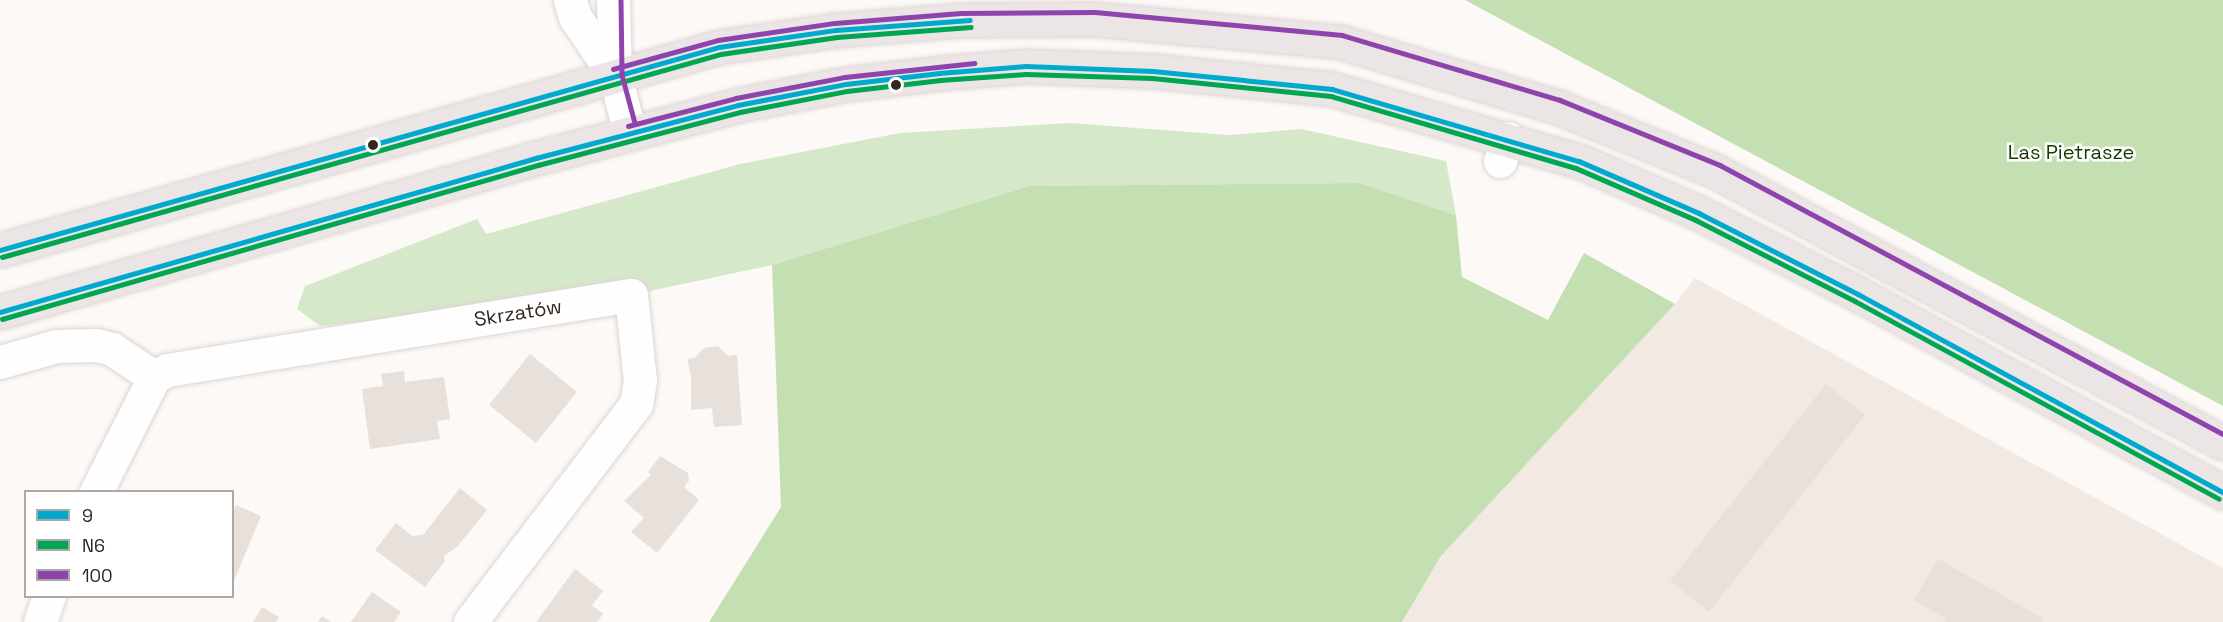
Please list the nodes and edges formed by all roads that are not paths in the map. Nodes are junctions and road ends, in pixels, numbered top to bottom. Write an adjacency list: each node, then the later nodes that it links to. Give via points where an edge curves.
1 (570, 0): 3 (street, via 575,17)
2 (613, 0): 3 (street)
3 (615, 75): 4 (street); 5 (main road); 9 (main road, via 719,47 836,30 962,20 1094,19 1341,42 1558,107 1717,172)
4 (630, 134): 6 (main road); 11 (main road, via 738,105 846,84 1026,66 1153,71 1332,89 1504,150 1579,161 1699,213)
5 (0, 250)
6 (0, 312)
7 (0, 362): 8 (street, via 56,346 96,345 112,350)
8 (154, 377): 10 (street); 14 (street, Skrzatów, via 178,367 631,295 640,380 636,404)
9 (2223, 443)
10 (97, 490)
11 (2223, 492)
12 (49, 598): 13 (street)
13 (40, 622)
14 (470, 622)

